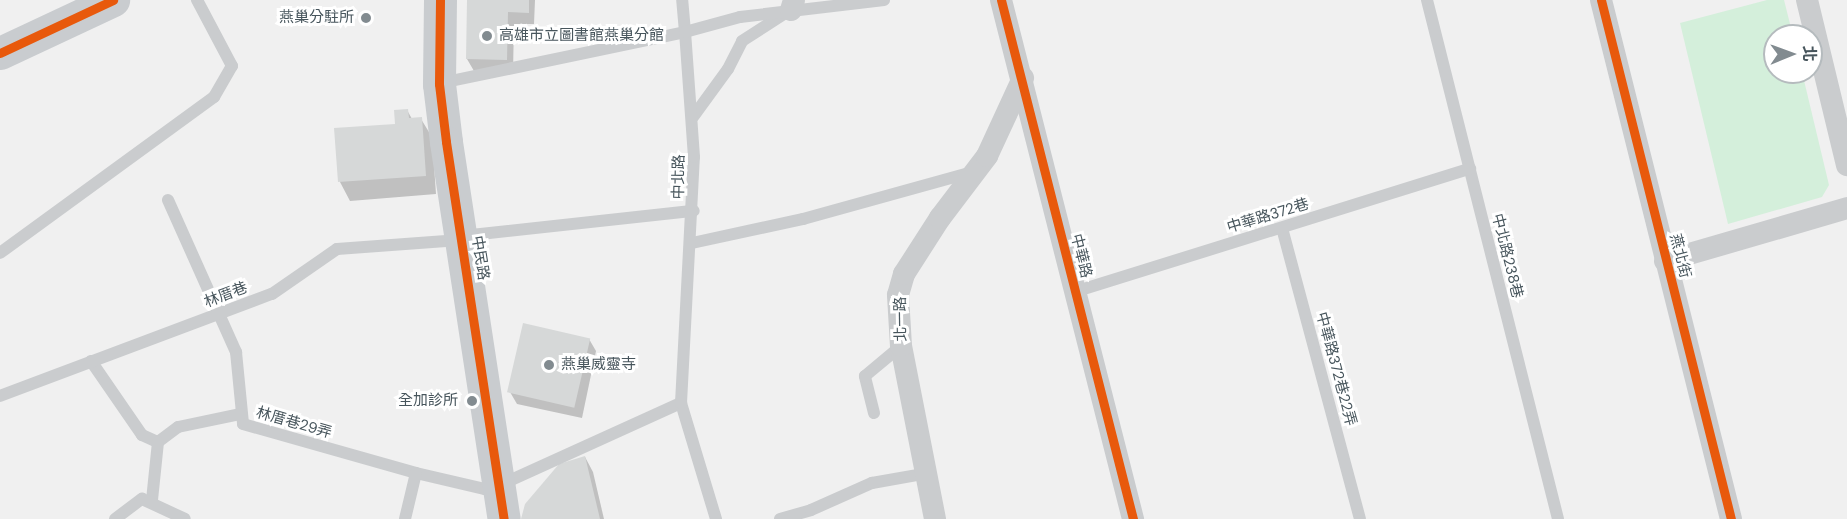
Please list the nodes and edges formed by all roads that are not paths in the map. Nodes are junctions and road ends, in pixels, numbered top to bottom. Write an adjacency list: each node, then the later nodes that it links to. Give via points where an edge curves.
1 (113, 0): 12 (street)
2 (197, 0): 25 (lane, via 232,66 214,96)
3 (440, 0): 14 (street, 中民路)
4 (682, 0): 11 (lane, 中北路)
5 (884, 0): 10 (lane, via 861,6)
6 (1001, 0): 13 (street, 中華路)
7 (1427, 0): 17 (lane, 中北路238巷)
8 (1601, 0): 26 (street, 燕北街)
9 (1807, 0): 16 (street)
10 (792, 5): 11 (lane); 15 (lane, via 741,41 728,69)
11 (685, 32): 14 (lane); 15 (lane, 中北路)
12 (0, 53)
13 (1023, 78): 18 (street, 北一路, via 987,156); 27 (street, 中華路)
14 (440, 84): 23 (street, 中民路)
15 (693, 117): 21 (lane, 中北路)
16 (1847, 165)
17 (1470, 169): 22 (lane, 中華路372巷); 49 (lane, 中北路238巷)
18 (976, 171): 24 (lane, via 803,219); 29 (street, 北一路, via 904,274 898,295)
19 (168, 200): 28 (lane)
20 (1847, 208): 26 (street)
21 (694, 211): 23 (lane, 林厝巷); 24 (lane, 中北路)
22 (1282, 228): 27 (lane, 中華路372巷); 48 (lane, 中華路372巷22弄)
23 (461, 238): 28 (lane, 林厝巷, via 337,249 272,294); 38 (street, 中民路)
24 (692, 243): 32 (lane, 中北路)
25 (0, 253)
26 (1665, 261): 50 (street, 燕北街)
27 (1074, 292): 47 (street, 中華路)
28 (219, 314): 30 (lane, 林厝巷); 34 (lane, via 236,352)
29 (901, 346): 33 (lane, via 865,376); 37 (street, 北一路)
30 (91, 361): 31 (lane, 林厝巷); 35 (lane, via 142,435)
31 (0, 396)
32 (681, 403): 38 (lane); 44 (lane, 中北路)
33 (874, 413)
34 (240, 414): 35 (lane, 林厝巷29弄, via 178,427); 36 (lane, 林厝巷29弄, via 243,424)
35 (158, 442): 39 (lane)
36 (416, 473): 38 (lane, 林厝巷29弄, via 485,489); 42 (lane)
37 (929, 473): 45 (lane, via 872,483); 46 (street, 北一路)
38 (500, 485): 43 (street, 中民路)
39 (152, 500): 40 (lane, via 132,503); 41 (lane)
40 (115, 519)
41 (186, 519)
42 (405, 519)
43 (504, 519)
44 (716, 519)
45 (780, 519)
46 (935, 519)
47 (1133, 519)
48 (1360, 519)
49 (1558, 519)
50 (1731, 519)

